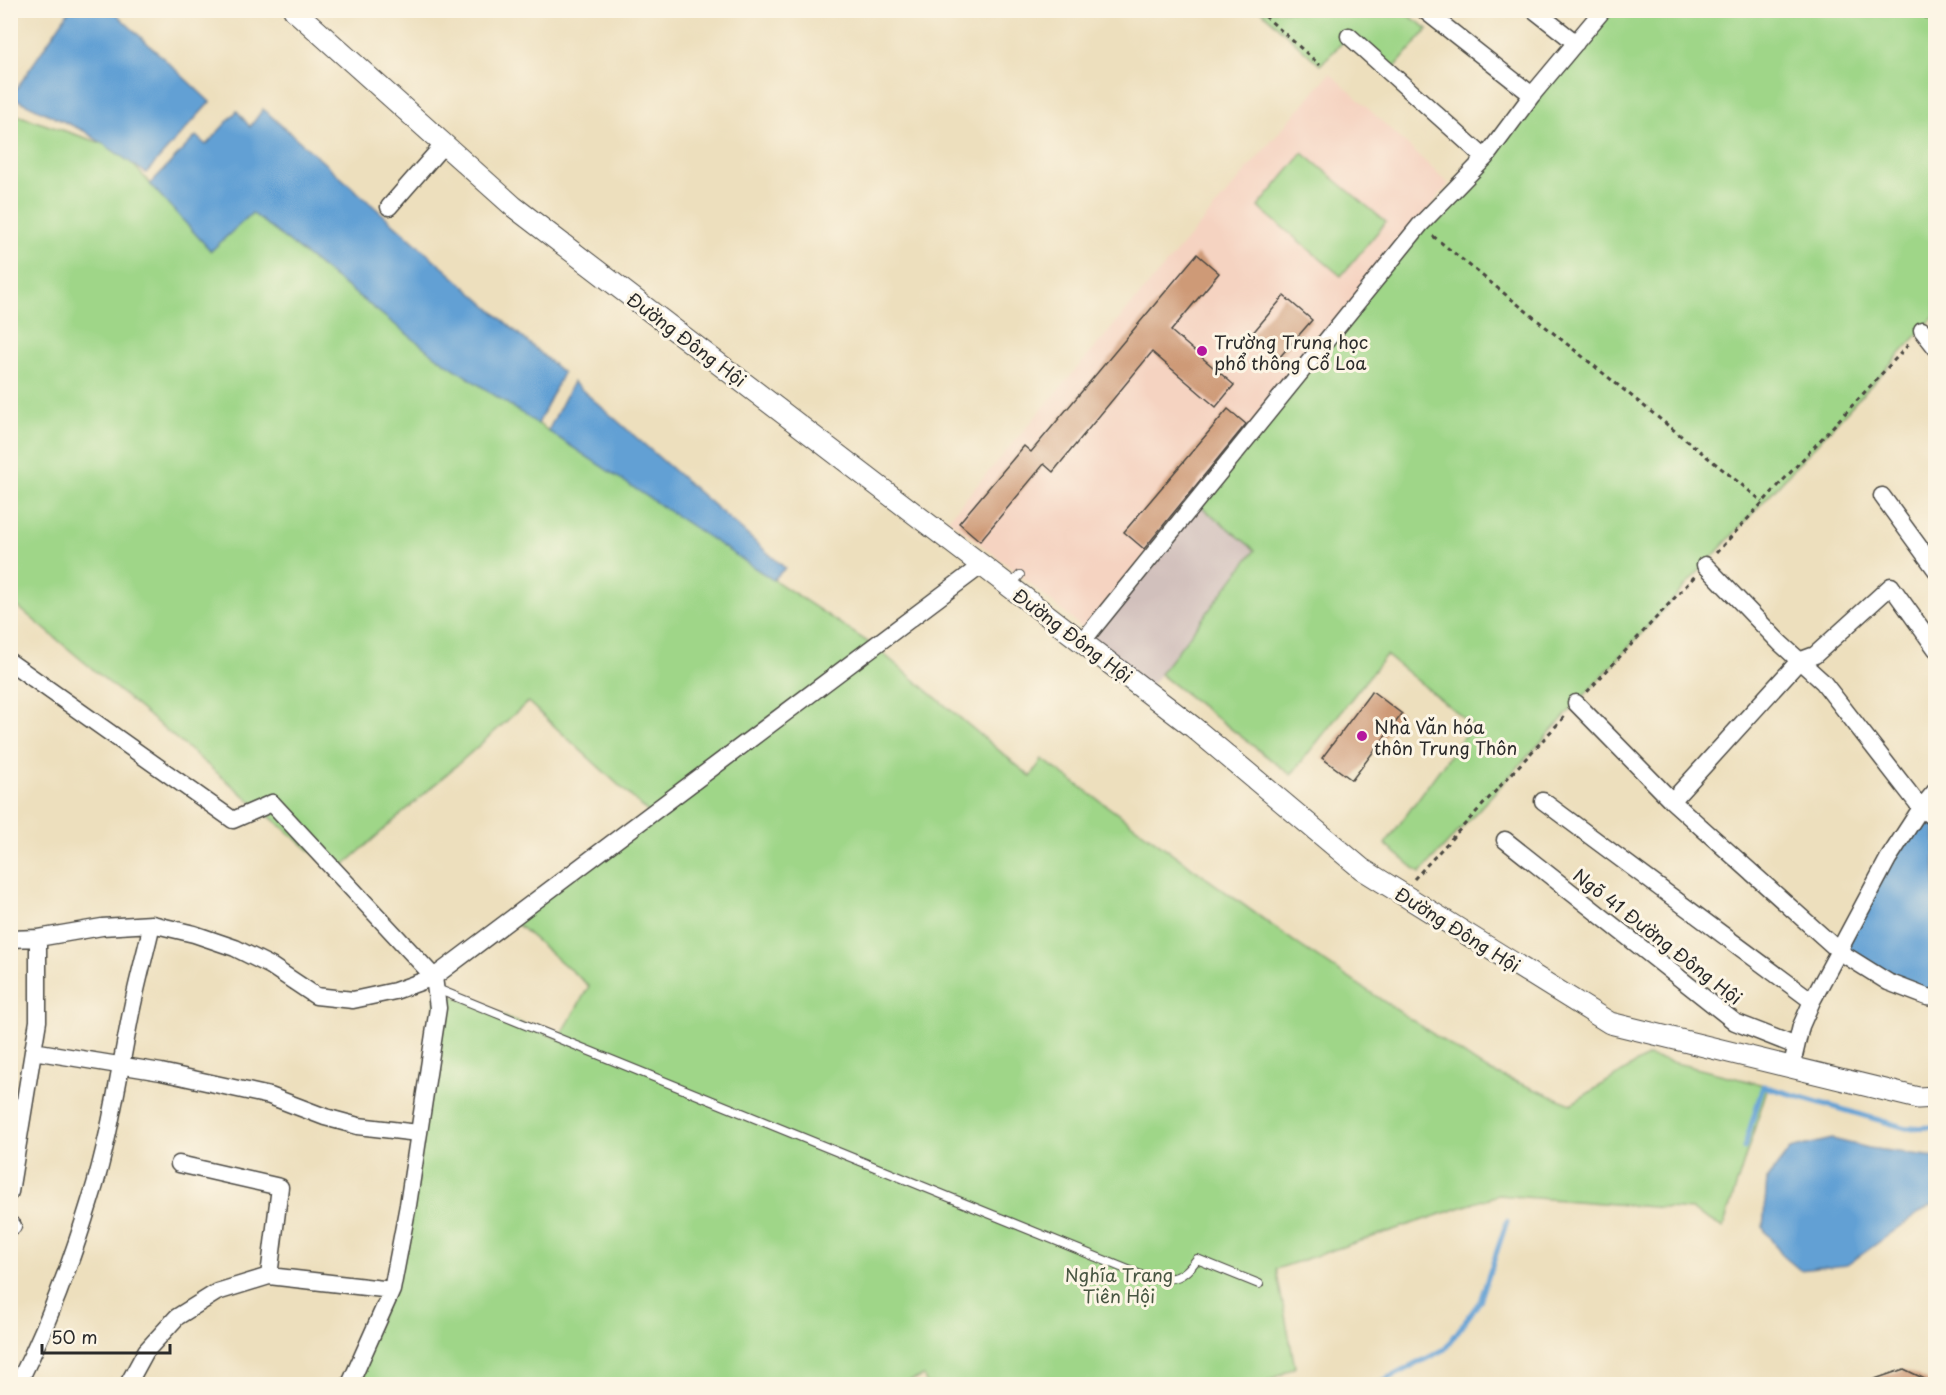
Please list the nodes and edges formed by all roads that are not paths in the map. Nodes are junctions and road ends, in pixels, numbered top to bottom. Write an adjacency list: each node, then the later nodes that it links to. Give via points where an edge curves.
1 (294, 10): 8 (street, Đường Đông Hội)
2 (1424, 10): 7 (street)
3 (1534, 10): 6 (street)
4 (1603, 10): 6 (street)
5 (1349, 36): 9 (street)
6 (1576, 43): 7 (street)
7 (1532, 95): 9 (street)
8 (444, 144): 10 (street); 14 (street, Đường Đông Hội, via 514,207)
9 (1485, 158): 17 (street, via 1420,225)
10 (389, 207)
11 (1922, 330): 12 (street)
12 (1935, 348)
13 (1882, 496): 16 (street)
14 (982, 565): 17 (street, Đường Đông Hội, via 1015,581); 32 (street)
15 (1705, 565): 19 (street)
16 (1935, 570)
17 (1082, 642): 36 (street, Đường Đông Hội, via 1193,727 1362,869 1610,1023 1740,1056)
18 (1935, 650): 19 (street, via 1891,586 1815,655)
19 (1799, 661): 24 (street); 25 (street, via 1823,682)
20 (10, 662): 32 (street, via 233,820 272,803)
21 (1576, 704): 24 (street)
22 (1935, 790): 25 (street)
23 (1543, 801): 34 (street)
24 (1672, 801): 31 (street)
25 (1921, 808): 26 (street); 31 (street, via 1888,859)
26 (1935, 820)
27 (1505, 840): 36 (street, Ngõ 41 Đường Đông Hội, via 1735,1022)
28 (152, 924): 29 (street, via 102,927); 32 (street, via 235,948 316,996 353,1000); 37 (street)
29 (38, 938): 30 (street); 35 (street, via 38,1021)
30 (10, 939)
31 (1840, 952): 33 (street, via 1888,981); 34 (street)
32 (435, 983): 39 (street, via 438,1008); 43 (lane, via 1148,1278 1186,1274 1197,1259)
33 (1935, 998)
34 (1812, 1001): 36 (street)
35 (33, 1051): 37 (street); 41 (street)
36 (1794, 1056): 38 (street, Đường Đông Hội, via 1918,1098)
37 (121, 1064): 39 (street, via 270,1096 358,1126); 45 (street, via 91,1200 60,1287)
38 (1935, 1097)
39 (418, 1133): 44 (street)
40 (179, 1164): 42 (street, via 280,1187)
41 (10, 1192)
42 (269, 1275): 44 (street); 46 (street, via 217,1292 177,1317 146,1351)
43 (1259, 1284)
44 (392, 1290): 47 (street)
45 (18, 1384)
46 (128, 1384)
47 (350, 1384)

